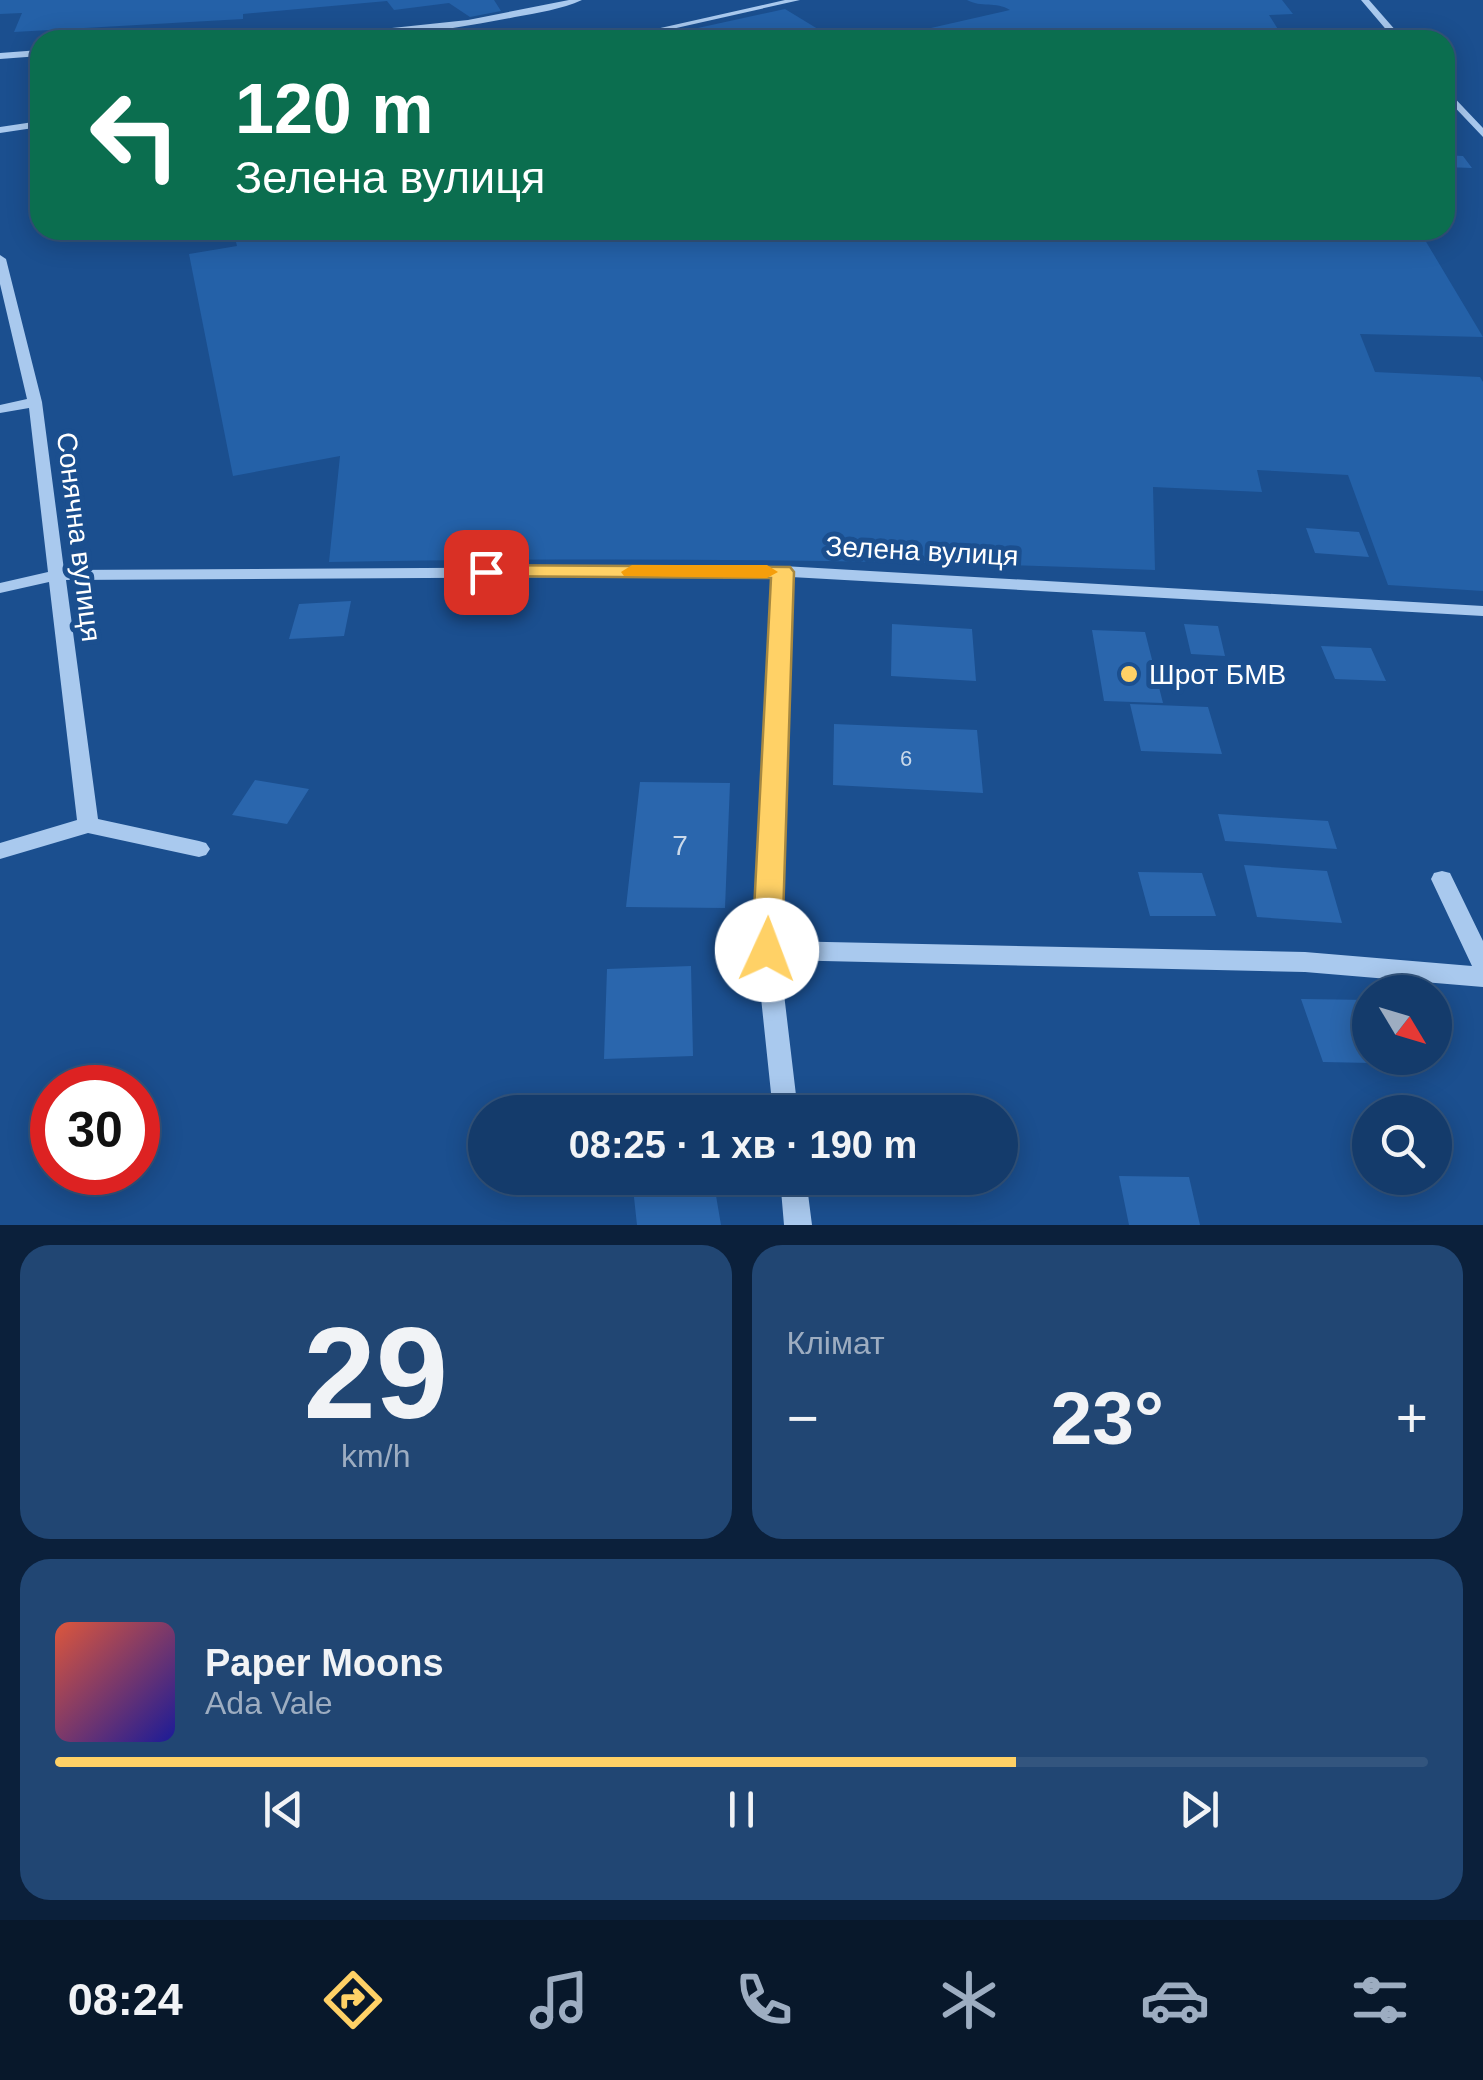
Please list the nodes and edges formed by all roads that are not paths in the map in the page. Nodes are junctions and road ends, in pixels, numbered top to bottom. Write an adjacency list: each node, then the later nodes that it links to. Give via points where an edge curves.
1 (578, 0): 4 (street)
2 (796, 0): 5 (street)
3 (1365, 0): 6 (street)
4 (400, 30)
5 (657, 30)
6 (1391, 30)
7 (30, 54): 8 (street)
8 (0, 56)
9 (1455, 102): 12 (street)
10 (30, 126): 11 (street)
11 (0, 130)
12 (1483, 134)
13 (0, 259): 14 (street, Сонячна вулиця)
14 (35, 402): 15 (street); 17 (street, Сонячна вулиця)
15 (0, 409)
16 (783, 572): 17 (street, Зелена вулиця); 19 (street, Зелена вулиця); 24 (street)
17 (56, 575): 18 (street, Зелена вулиця); 20 (street, Сонячна вулиця)
18 (0, 588)
19 (1482, 612)
20 (88, 825): 21 (street); 22 (street)
21 (199, 849)
22 (0, 851)
23 (1442, 879): 25 (street)
24 (767, 950): 26 (street, via 1304,962); 27 (street)
25 (1483, 965)
26 (1483, 977)
27 (783, 1095)
28 (795, 1195): 29 (street)
29 (798, 1225)

